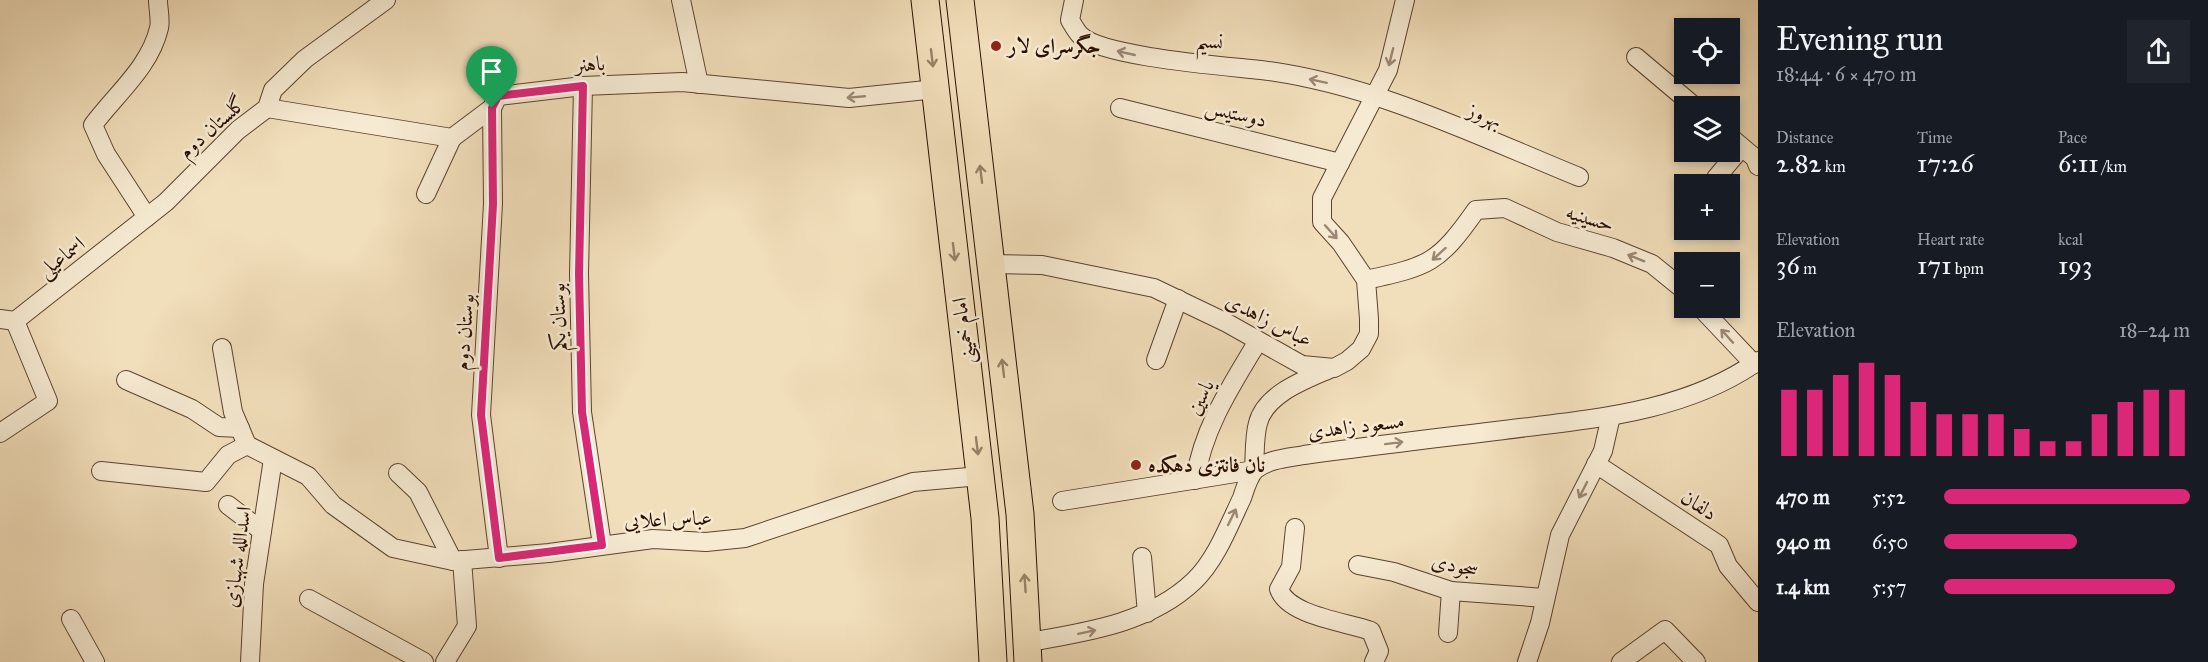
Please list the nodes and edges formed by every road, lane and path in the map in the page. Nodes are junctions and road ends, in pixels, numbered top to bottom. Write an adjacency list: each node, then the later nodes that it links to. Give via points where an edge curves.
1 (158, 0): 23 (street, via 159,27 141,69 93,125 106,154)
2 (386, 0): 14 (street, گلستان دوم, via 305,59 273,90)
3 (681, 0): 9 (street)
4 (925, 0): 11 (highway, امام خمینی, one-way to 11)
5 (960, 0): 24 (highway, امام خمینی, one-way to 5)
6 (1074, 0): 12 (street, نسیم, one-way to 6, via 1272,71 1133,55 1102,47 1080,36 1070,20)
7 (1404, 0): 12 (street, one-way to 12, via 1388,70)
8 (1636, 57): 13 (street)
9 (699, 84): 10 (street, باهنر); 11 (street, باهنر, one-way to 9, via 849,98)
10 (583, 86): 15 (street, باهنر, via 498,96); 50 (street, بوستان یکم, via 579,274 582,412)
11 (936, 89): 44 (highway, امام خمینی, one-way to 44)
12 (1375, 94): 19 (street); 21 (street, بهروز)
13 (1682, 96)
14 (267, 108): 17 (street); 23 (street, گلستان دوم, via 238,130)
15 (492, 108): 17 (street, باهنر); 52 (street, بوستان دوم, via 493,204 481,415)
16 (1120, 108): 19 (street, دوستیس)
17 (452, 138): 22 (street)
18 (1740, 147): 20 (street, via 1755,158)
19 (1340, 162): 25 (street, one-way to 25, via 1322,198 1322,222)
20 (1758, 166)
21 (1579, 177)
22 (426, 194)
23 (147, 217): 29 (street, اسماعیلی)
24 (991, 264): 27 (street, عباس زاهدی, via 1042,265 1154,288); 62 (highway, امام خمینی, one-way to 24, via 1020,514)
25 (1366, 280): 26 (street, حسینیه, one-way to 25, via 1652,264 1614,248 1557,232 1505,208 1476,210 1434,260 1414,270); 34 (street, via 1369,334 1354,355)
26 (1674, 282)
27 (1178, 299): 30 (street, عباس زاهدی); 32 (street)
28 (1711, 318): 33 (street, one-way to 28)
29 (8, 320): 37 (street, via 48,401)
30 (1258, 341): 34 (street, عباس زاهدی, via 1302,365); 45 (street, یاسین, via 1213,418 1200,451)
31 (222, 348): 38 (street, via 233,412)
32 (1156, 360)
33 (1756, 363): 36 (street, مسعود زاهدی, via 1695,394)
34 (1334, 368): 41 (street, via 1277,396 1265,408 1258,423)
35 (126, 380): 38 (street, عباس اعلایی)
36 (1611, 416): 40 (street); 41 (street, مسعود زاهدی, one-way to 36, via 1268,462 1304,455)
37 (0, 433)
38 (243, 436): 39 (street, عباس اعلایی); 42 (street, via 206,482)
39 (273, 459): 49 (street, اسدالله شهبازی); 53 (street, عباس اعلایی, via 308,476 333,506 393,548)
40 (1596, 464): 57 (street, one-way to 57, via 1560,535); 58 (street, دلفان, via 1719,545 1728,566)
41 (1254, 470): 45 (street, مسعود زاهدی); 59 (street, one-way to 41, via 1195,580 1220,543)
42 (101, 471)
43 (398, 473): 53 (street, via 418,492)
44 (980, 476): 50 (street, عباس اعلایی, via 913,482 745,538 706,542 653,539); 67 (highway, امام خمینی)
45 (1195, 480): 46 (street, مسعود زاهدی)
46 (1062, 501)
47 (228, 505): 49 (street)
48 (1295, 528): 68 (street, via 1291,567 1279,589 1282,596 1326,620 1371,631 1379,651)
49 (262, 531): 64 (street, اسدالله شهبازی, via 254,584)
50 (602, 545): 52 (street, عباس اعلایی)
51 (1142, 557): 59 (street)
52 (499, 558): 53 (street, عباس اعلایی)
53 (457, 560): 66 (street, via 467,626)
54 (1358, 565): 55 (street, سجودی, via 1394,572)
55 (1450, 591): 57 (street, سجودی); 61 (street)
56 (309, 598): 65 (street)
57 (1545, 598): 69 (street)
58 (1758, 602)
59 (1147, 613): 62 (street, one-way to 59)
60 (71, 619): 63 (street)
61 (1448, 633)
62 (1029, 652)
63 (95, 662)
64 (250, 662)
65 (424, 662)
66 (445, 662)
67 (993, 662)
68 (1374, 662)
69 (1527, 662)
70 (1621, 662): 71 (street, via 1665,630)
71 (1696, 662)

